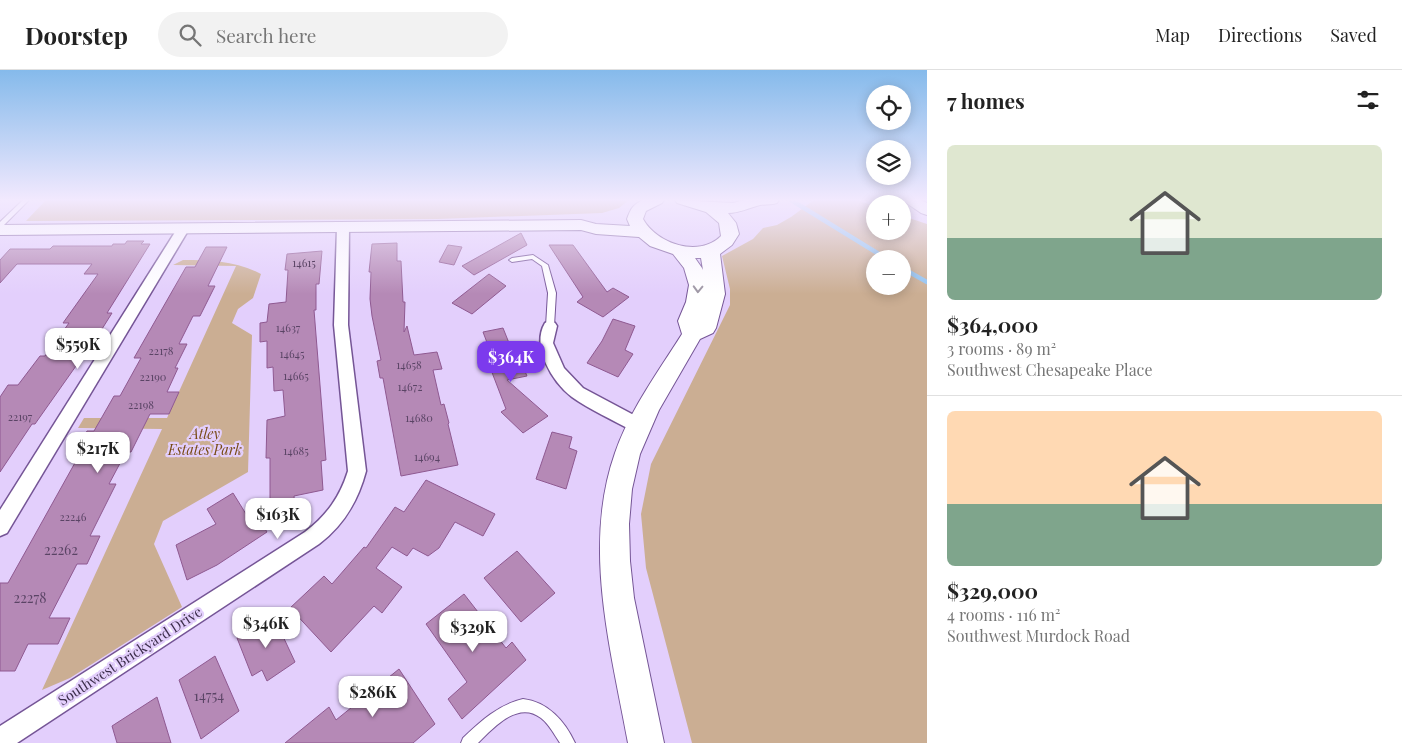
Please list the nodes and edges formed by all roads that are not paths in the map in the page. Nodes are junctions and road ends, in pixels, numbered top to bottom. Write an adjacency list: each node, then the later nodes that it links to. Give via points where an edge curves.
1 (182, 231): 12 (street)
2 (343, 231): 13 (street, Southwest Brickyard Drive, via 341,325 357,471 340,512 312,538)
3 (633, 231): 5 (main road)
4 (729, 231): 7 (main road, via 730,237)
5 (642, 232): 6 (main road)
6 (676, 250): 7 (main road); 10 (main road, one-way to 10, via 697,274 698,296 688,321)
7 (711, 251): 10 (main road, via 710,265 716,286 713,308 706,328)
8 (512, 260): 9 (lane, via 533,257 545,265 552,293)
9 (550, 326): 11 (street, via 546,343 558,371 577,392)
10 (693, 334): 11 (main road)
11 (640, 426): 16 (main road, via 627,453 619,483 616,544 617,583 625,637)
12 (0, 527)
13 (0, 740)
14 (468, 743): 15 (lane, via 493,719 512,707 529,706 544,712)
15 (568, 743)
16 (646, 743)

